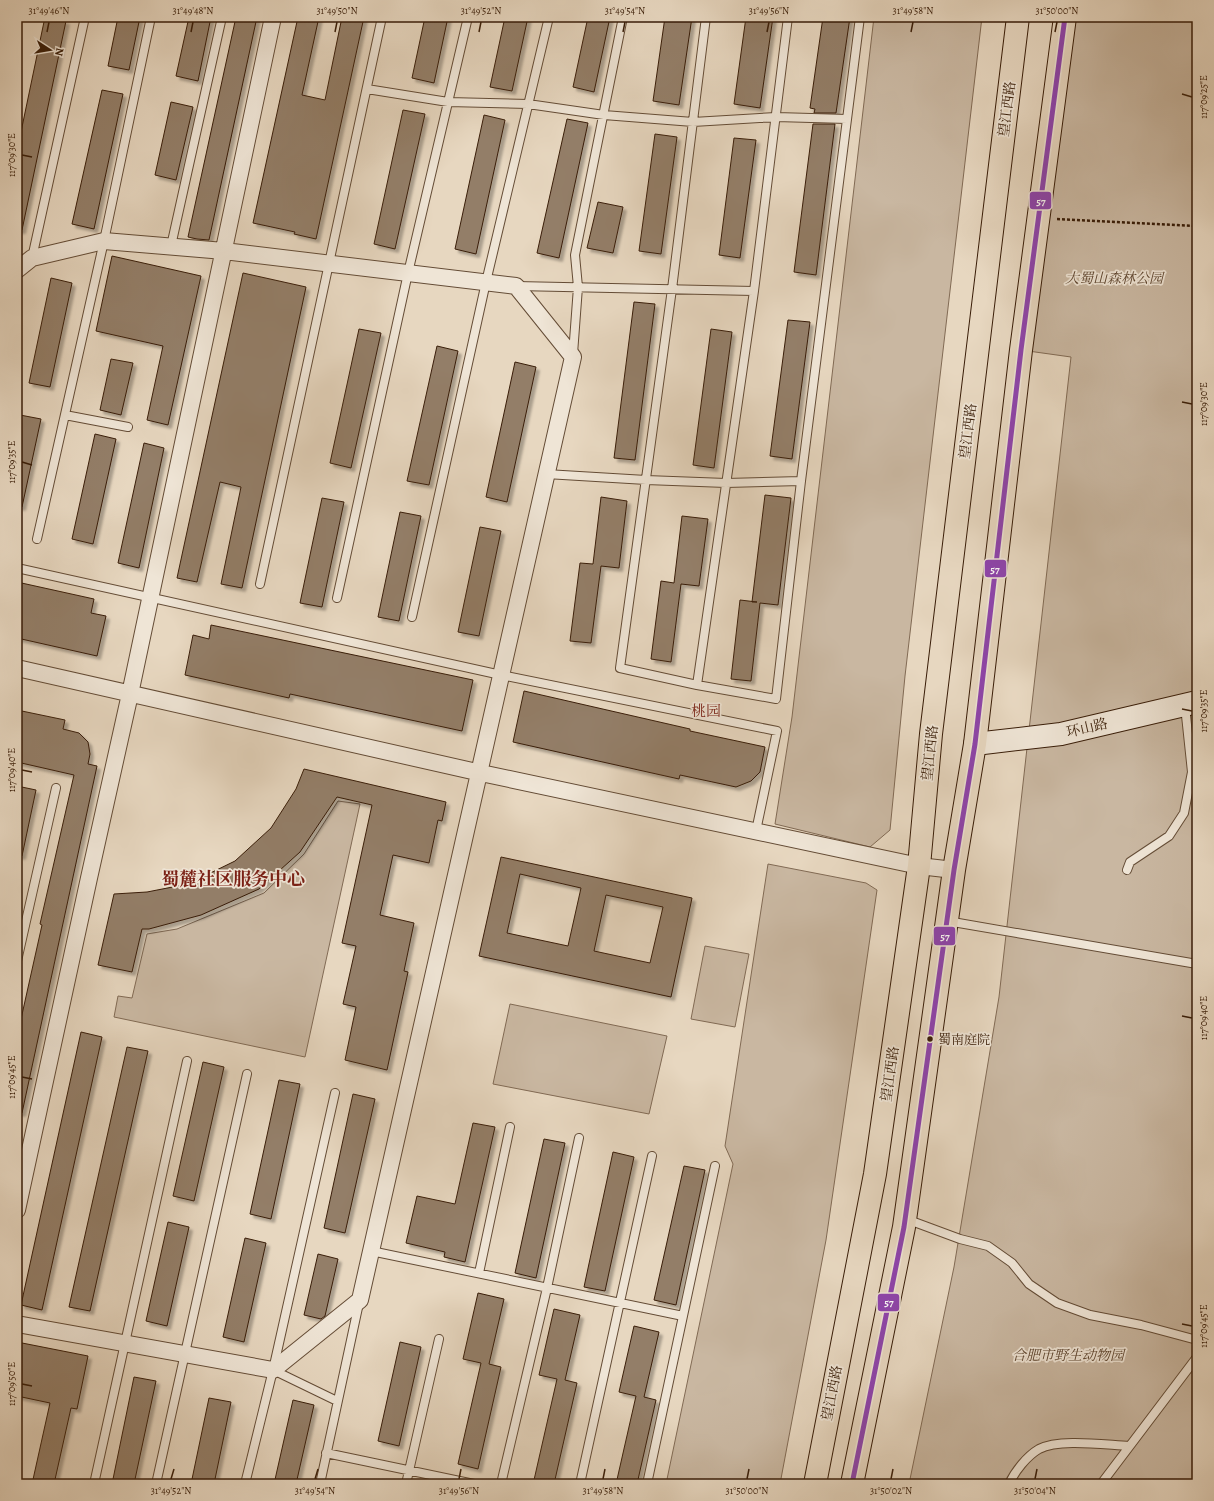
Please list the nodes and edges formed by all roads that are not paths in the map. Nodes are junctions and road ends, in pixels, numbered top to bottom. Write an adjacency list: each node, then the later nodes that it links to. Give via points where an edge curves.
1 (85, 17): 24 (lane)
2 (151, 17): 21 (lane)
3 (222, 17): 22 (lane)
4 (273, 17): 23 (street)
5 (382, 17): 14 (lane)
6 (468, 17): 15 (lane)
7 (549, 17): 16 (lane)
8 (624, 17): 17 (lane)
9 (706, 17): 20 (lane)
10 (788, 17): 18 (lane)
11 (860, 17): 19 (lane)
12 (1018, 17): 55 (main road, 望江西路, via 931,734)
13 (1065, 17): 51 (main road, via 1021,350)
14 (367, 89): 15 (lane); 25 (lane)
15 (448, 102): 16 (lane); 27 (lane)
16 (528, 104): 17 (lane); 28 (lane)
17 (604, 115): 20 (lane); 30 (lane, via 575,255)
18 (776, 117): 19 (lane); 20 (lane); 32 (lane)
19 (847, 119): 38 (lane)
20 (693, 122): 31 (lane)
21 (104, 241): 22 (street); 24 (street); 34 (lane)
22 (171, 246): 23 (street)
23 (224, 251): 25 (street); 43 (street)
24 (32, 258): 26 (street)
25 (330, 263): 27 (street); 42 (lane)
26 (17, 270)
27 (408, 273): 28 (street); 44 (lane)
28 (486, 282): 29 (street); 45 (lane)
29 (516, 286): 30 (lane); 33 (street)
30 (578, 287): 31 (lane); 33 (lane)
31 (672, 289): 32 (lane); 37 (lane)
32 (754, 292): 39 (lane)
33 (573, 357): 36 (street)
34 (65, 415): 35 (lane); 40 (lane)
35 (128, 427)
36 (546, 474): 37 (lane); 47 (street)
37 (646, 480): 39 (lane); 48 (lane, via 620,668)
38 (801, 481): 39 (lane); 48 (lane, via 776,699)
39 (726, 484): 48 (lane)
40 (37, 539)
41 (17, 568): 43 (lane)
42 (260, 584)
43 (150, 598): 47 (lane); 49 (street)
44 (337, 598)
45 (412, 617)
46 (17, 668): 49 (street)
47 (501, 675): 52 (street); 54 (lane, via 777,731)
48 (698, 685)
49 (130, 694): 52 (street); 69 (street)
50 (1191, 703): 51 (street, 环山路, via 1061,734); 57 (lane, via 1192,772 1184,813 1170,836 1130,862)
51 (974, 744): 56 (main road)
52 (479, 772): 54 (street); 71 (street)
53 (56, 788): 59 (lane)
54 (756, 831): 55 (street)
55 (919, 866): 56 (street); 97 (main road, 望江西路, via 875,1174)
56 (954, 870): 58 (main road)
57 (1127, 870)
58 (946, 921): 61 (lane); 70 (main road)
59 (21, 925): 60 (lane)
60 (17, 961)
61 (1197, 964)
62 (187, 1061): 80 (lane)
63 (247, 1074): 81 (lane)
64 (334, 1093): 83 (lane)
65 (510, 1127): 72 (lane)
66 (579, 1138): 73 (lane)
67 (652, 1156): 75 (lane)
68 (714, 1166): 76 (lane)
69 (17, 1210)
70 (906, 1219): 79 (lane, via 960,1239 988,1246 1012,1263 1029,1284 1057,1303 1090,1315); 98 (main road)
71 (371, 1250): 72 (lane); 74 (street)
72 (479, 1273): 73 (lane)
73 (547, 1288): 75 (lane); 94 (lane)
74 (360, 1300): 83 (street); 84 (lane)
75 (620, 1303): 76 (lane); 95 (lane)
76 (683, 1316): 96 (lane)
77 (17, 1324): 80 (street)
78 (439, 1339): 87 (lane)
79 (1197, 1340)
80 (124, 1344): 81 (street); 88 (lane)
81 (184, 1354): 83 (street); 89 (lane)
82 (1197, 1357): 85 (lane)
83 (273, 1370): 84 (lane); 90 (lane)
84 (338, 1401): 86 (lane)
85 (1129, 1446): 99 (lane, via 1068,1443 1039,1449 1013,1475); 100 (lane)
86 (326, 1453): 87 (lane); 91 (lane)
87 (409, 1470): 92 (lane); 93 (lane)
88 (94, 1484)
89 (156, 1484)
90 (245, 1484)
91 (320, 1484)
92 (406, 1484)
93 (474, 1484)
94 (501, 1484)
95 (580, 1484)
96 (647, 1484)
97 (814, 1484)
98 (852, 1484)
99 (1009, 1484)
100 (1100, 1484)

